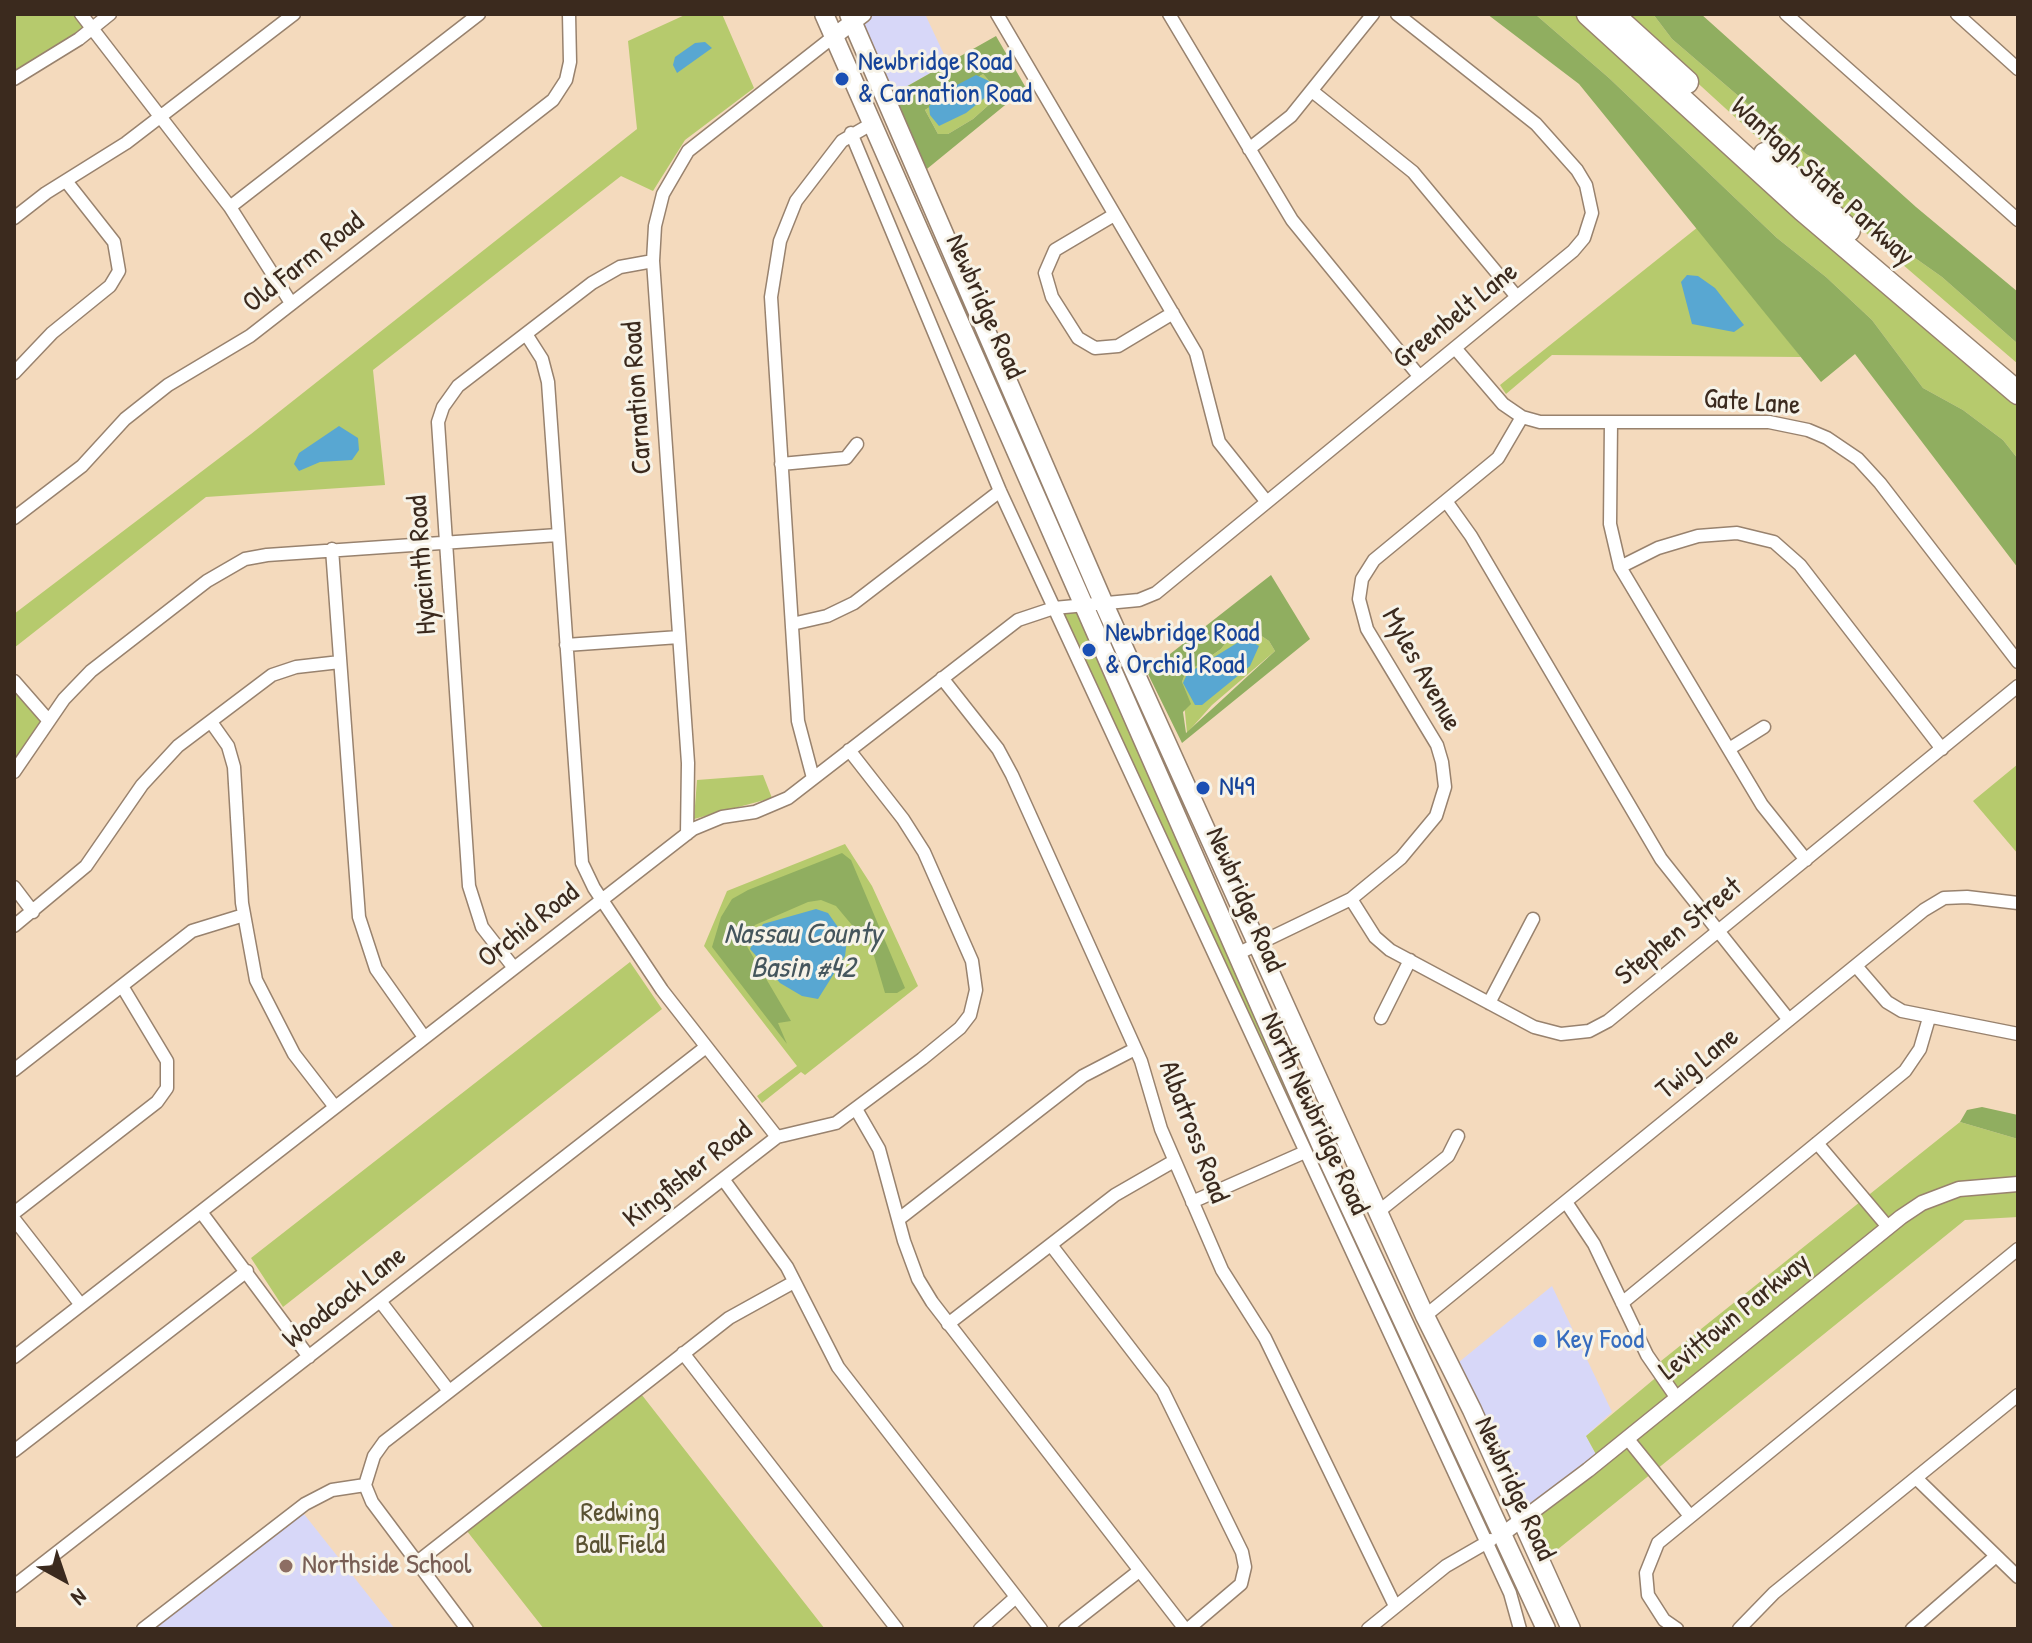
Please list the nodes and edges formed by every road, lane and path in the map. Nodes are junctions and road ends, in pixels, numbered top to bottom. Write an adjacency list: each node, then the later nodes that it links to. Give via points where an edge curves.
1 (81, 14): 16 (street)
2 (110, 14): 16 (street)
3 (294, 14): 21 (street)
4 (479, 14): 26 (street)
5 (569, 14): 32 (street, Old Farm Road, via 570,62 553,100)
6 (824, 14): 17 (main road, Newbridge Road)
7 (997, 14): 27 (street)
8 (1169, 14): 24 (street)
9 (1373, 14): 20 (street)
10 (1397, 14): 31 (street, Greenbelt Lane, via 1536,124 1586,185 1592,213 1584,238)
11 (1588, 14): 41 (highway, Wantagh State Parkway, via 1803,210)
12 (1612, 14): 39 (highway, Wantagh State Parkway, via 1850,231)
13 (1786, 14): 29 (street)
14 (1957, 14): 18 (street)
15 (855, 17): 17 (main road); 33 (main road, Newbridge Road)
16 (93, 29): 19 (street); 21 (street)
17 (833, 37): 22 (main road, Newbridge Road); 30 (street, Carnation Road, via 688,151 663,194)
18 (2018, 69)
19 (14, 79)
20 (1312, 91): 24 (street, via 1291,116); 31 (street, via 1413,172)
21 (161, 117): 25 (street); 26 (street)
22 (873, 123): 23 (street); 34 (main road, Newbridge Road)
23 (851, 133): 45 (street, via 796,201 775,266 772,336); 46 (street, North Newbridge Road)
24 (1249, 149): 40 (street, via 1292,220)
25 (66, 181): 28 (street); 38 (street, via 114,242 119,271 110,286 52,333)
26 (230, 207): 32 (street)
27 (1114, 215): 35 (street); 35 (street, via 1055,250 1045,273 1052,297 1078,338 1095,348 1118,346)
28 (14, 218)
29 (2018, 220)
30 (653, 261): 36 (street, Hyacinth Road, via 629,264 599,278); 58 (street, Carnation Road)
31 (1517, 297): 37 (street, Greenbelt Lane)
32 (291, 303): 49 (street, Old Farm Road, via 250,336 168,385 125,419 82,466)
33 (975, 303): 34 (main road); 54 (main road, Newbridge Road)
34 (956, 312): 55 (main road, Newbridge Road)
35 (1173, 313): 47 (street, via 1202,368 1219,442)
36 (526, 334): 50 (street, via 542,359 548,382); 51 (street, Hyacinth Road, via 458,386 443,407 438,435)
37 (1455, 348): 40 (street, Greenbelt Lane); 42 (street, via 1496,398)
38 (14, 373)
39 (2018, 373)
40 (1419, 376): 47 (street, Greenbelt Lane)
41 (2018, 393)
42 (1522, 417): 43 (street, Gate Lane); 48 (street, Myles Avenue, via 1498,458)
43 (1611, 422): 53 (street, via 1610,524); 61 (street, Gate Lane, via 1769,422 1838,443 1880,483)
44 (857, 444): 45 (street, via 846,458)
45 (781, 464): 57 (street)
46 (1000, 491): 56 (street, North Newbridge Road); 57 (street, via 854,603)
47 (1266, 501): 54 (street, Greenbelt Lane, via 1156,593)
48 (1446, 501): 76 (street, Myles Avenue, via 1374,560 1362,579 1359,599 1367,629 1437,745 1445,776 1441,803 1401,858); 83 (street, via 1661,859)
49 (14, 518)
50 (558, 535): 51 (street); 59 (street)
51 (446, 542): 52 (street); 88 (street, Hyacinth Road, via 469,886 482,927)
52 (332, 549): 60 (street); 65 (street, via 267,555 225,569 91,671)
53 (1620, 567): 68 (street); 69 (street, via 1698,536 1737,533 1774,542 1800,565)
54 (1104, 604): 55 (street, Orchid Road); 84 (main road, Newbridge Road)
55 (1085, 607): 56 (street, Orchid Road); 85 (main road, Newbridge Road)
56 (1054, 608): 62 (street, Orchid Road, via 1018,620); 105 (street, North Newbridge Road)
57 (792, 624): 72 (street, via 798,721)
58 (679, 637): 59 (street); 73 (street, Carnation Road)
59 (566, 645): 77 (street, via 579,847)
60 (340, 662): 66 (street, via 272,675); 95 (street, via 359,917 376,969)
61 (2018, 662)
62 (942, 678): 70 (street, Orchid Road); 97 (street, Albatross Road, via 1012,775)
63 (14, 681): 65 (street)
64 (2018, 686): 69 (street, Stephen Street)
65 (49, 721): 71 (street)
66 (211, 722): 79 (street, via 159,764 86,866); 80 (street, via 228,746 234,767)
67 (1764, 727): 68 (street)
68 (1729, 749): 74 (street, via 1762,805)
69 (1942, 749): 74 (street, Stephen Street)
70 (849, 750): 72 (street, Orchid Road); 101 (street, Kingfisher Road, via 924,852 972,961 976,990 970,1015 960,1028)
71 (14, 772)
72 (813, 778): 73 (street, Orchid Road, via 770,807 705,822)
73 (687, 834): 77 (street, Orchid Road)
74 (1806, 860): 83 (street, Stephen Street)
75 (14, 887): 79 (street)
76 (1351, 899): 84 (street, Myles Avenue); 86 (street, Stephen Street, via 1381,944)
77 (601, 900): 88 (street, Orchid Road); 96 (street)
78 (2018, 903): 87 (street, Twig Lane, via 1944,898)
79 (33, 912): 82 (street)
80 (244, 915): 89 (street, via 192,931); 100 (street, via 264,999 294,1054)
81 (1533, 919): 90 (street)
82 (14, 926)
83 (1718, 932): 90 (street, Stephen Street, via 1589,1031 1550,1032); 93 (street)
84 (1258, 944): 85 (street, Myles Avenue); 112 (main road, Newbridge Road)
85 (1237, 954): 137 (main road, Newbridge Road)
86 (1410, 960): 90 (street, Stephen Street); 91 (street)
87 (1856, 966): 92 (street, via 1894,1007); 93 (street, Twig Lane)
88 (514, 968): 95 (street, Orchid Road)
89 (122, 986): 99 (street); 113 (street, via 167,1061 167,1088 157,1102)
90 (1489, 1003)
91 (1381, 1018)
92 (1929, 1018): 94 (street); 104 (street, via 1920,1049 1905,1071)
93 (1789, 1020): 110 (street, Twig Lane)
94 (2018, 1034)
95 (424, 1037): 100 (street, Orchid Road)
96 (706, 1047): 103 (street); 120 (street, Woodcock Lane)
97 (1135, 1049): 106 (street, Albatross Road); 114 (street, via 1083,1076)
98 (14, 1052): 99 (street)
99 (18, 1066)
100 (335, 1107): 111 (street, Orchid Road)
101 (856, 1109): 103 (street, Kingfisher Road, via 822,1129); 114 (street, via 879,1149)
102 (1458, 1136): 112 (street, via 1448,1156)
103 (777, 1137): 107 (street, Kingfisher Road)
104 (1817, 1143): 115 (street); 121 (street)
105 (1305, 1152): 109 (street); 138 (street, North Newbridge Road)
106 (1174, 1161): 109 (street, Albatross Road); 116 (street, via 1135,1181)
107 (723, 1179): 119 (street); 128 (street, Kingfisher Road)
108 (2018, 1184): 115 (street, Levittown Parkway, via 1959,1189 1922,1203)
109 (1192, 1202): 145 (street, Albatross Road, via 1222,1270 1265,1338)
110 (1566, 1202): 121 (street, via 1594,1244); 123 (street, Twig Lane)
111 (201, 1212): 118 (street); 122 (street, Orchid Road)
112 (1378, 1212): 123 (main road, Newbridge Road)
113 (14, 1216): 122 (street)
114 (899, 1219): 124 (street, via 918,1279)
115 (1888, 1227): 130 (street, Levittown Parkway)
116 (1051, 1245): 124 (street); 152 (street, via 1163,1391 1242,1552 1241,1584)
117 (2015, 1257): 135 (street)
118 (247, 1271): 127 (street); 132 (street)
119 (794, 1282): 125 (street, via 729,1318); 144 (street, via 838,1367)
120 (380, 1301): 127 (street, Woodcock Lane); 128 (street)
121 (1622, 1303): 130 (street, via 1647,1355)
122 (81, 1305): 126 (street, Orchid Road)
123 (1425, 1316): 136 (main road, Newbridge Road)
124 (948, 1324): 141 (street)
125 (683, 1353): 140 (street); 148 (street)
126 (14, 1357)
127 (309, 1357): 143 (street, Woodcock Lane)
128 (449, 1391): 134 (street, Kingfisher Road, via 384,1442)
129 (2018, 1395): 133 (street)
130 (1676, 1397): 131 (street, Levittown Parkway)
131 (1627, 1438): 135 (street); 136 (street, Levittown Parkway)
132 (14, 1451)
133 (1916, 1478): 139 (street); 158 (street, via 1774,1593)
134 (365, 1485): 140 (street, via 377,1512); 146 (street, via 332,1490 305,1504)
135 (1690, 1516): 157 (street, via 1658,1543 1646,1573 1653,1608)
136 (1524, 1521): 137 (street, Levittown Parkway); 156 (main road, Newbridge Road)
137 (1504, 1533): 138 (street); 155 (main road, Newbridge Road)
138 (1486, 1542): 145 (street); 154 (street, North Newbridge Road)
139 (1996, 1556): 142 (street); 159 (street)
140 (416, 1563): 147 (street)
141 (1139, 1571): 151 (street); 152 (street)
142 (2018, 1577)
143 (14, 1586)
144 (1016, 1597): 149 (street); 150 (street)
145 (1395, 1606): 153 (street)
146 (143, 1629)
147 (467, 1629)
148 (897, 1629)
149 (980, 1629)
150 (1041, 1629)
151 (1065, 1629)
152 (1186, 1629)
153 (1368, 1629)
154 (1520, 1629)
155 (1546, 1629)
156 (1571, 1629)
157 (1677, 1629)
158 (1739, 1629)
159 (1912, 1629)

